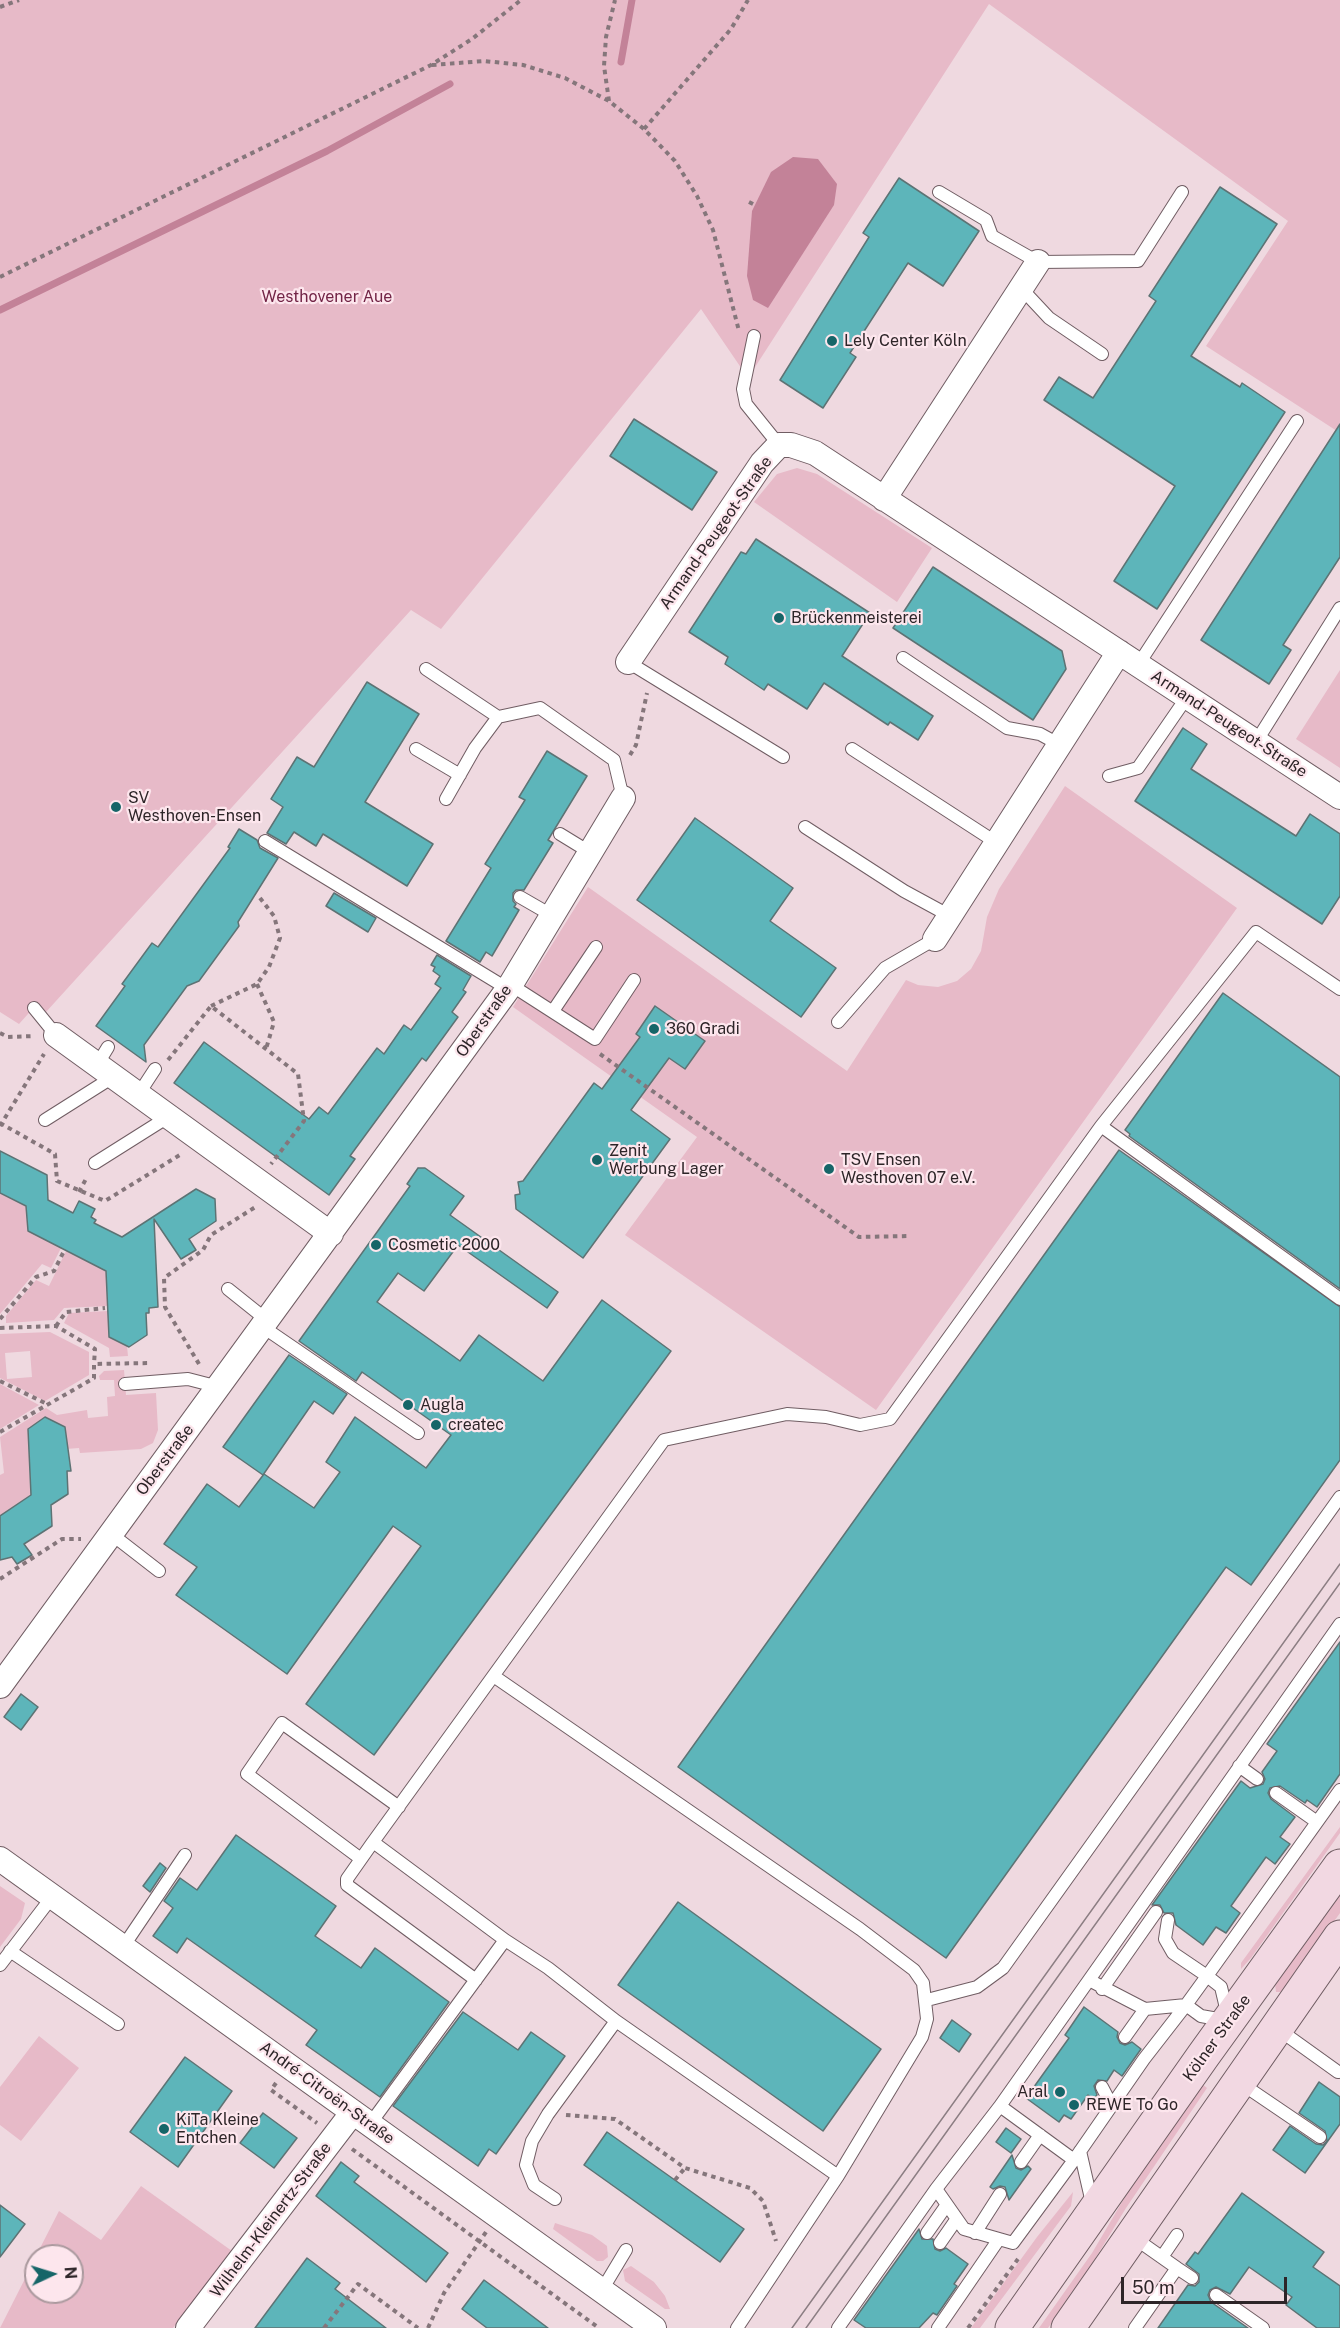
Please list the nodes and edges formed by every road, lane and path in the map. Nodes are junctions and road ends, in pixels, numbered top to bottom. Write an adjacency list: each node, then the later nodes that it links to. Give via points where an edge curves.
1 (19, 0): 5 (path)
2 (521, 0): 6 (path)
3 (615, 0): 7 (path, via 605,46)
4 (748, 0): 8 (path, via 731,29)
5 (0, 8)
6 (431, 65): 7 (path, via 484,61 523,65 565,78); 14 (path)
7 (609, 101): 8 (path)
8 (644, 129): 16 (path, via 675,161 697,196 713,230)
9 (939, 192): 13 (lane, via 986,220 992,236)
10 (1182, 192): 13 (lane, via 1138,261)
11 (749, 202): 12 (path)
12 (755, 205)
13 (1038, 262): 15 (street)
14 (0, 277)
15 (1021, 288): 18 (lane, via 1049,318); 21 (street)
16 (730, 303)
17 (754, 336): 20 (lane, via 744,389 746,404)
18 (1102, 354)
19 (1297, 421): 24 (lane)
20 (779, 445): 21 (street, Armand-Peugeot-Straße, via 814,453); 25 (street, Armand-Peugeot-Straße, via 762,463)
21 (884, 499): 24 (street, Armand-Peugeot-Straße)
22 (1340, 608): 29 (lane)
23 (903, 658): 30 (lane, via 1007,728 1040,734)
24 (1129, 658): 27 (street, Armand-Peugeot-Straße); 30 (street)
25 (628, 662): 33 (lane); 37 (path, via 647,695 636,745 627,760)
26 (426, 669): 28 (lane)
27 (1187, 697): 29 (street, Armand-Peugeot-Straße); 35 (lane, via 1138,768)
28 (498, 717): 34 (lane); 37 (lane, via 540,708 614,760)
29 (1256, 742): 36 (street, Armand-Peugeot-Straße)
30 (1060, 745): 42 (street)
31 (852, 748): 42 (lane)
32 (416, 749): 34 (lane)
33 (783, 757)
34 (460, 775): 38 (lane)
35 (1109, 776)
36 (1340, 797)
37 (623, 798): 43 (street, Oberstraße)
38 (446, 799)
39 (805, 827): 47 (lane)
40 (560, 834): 43 (lane)
41 (265, 841): 52 (lane)
42 (996, 843): 47 (street)
43 (591, 853): 46 (street, Oberstraße)
44 (520, 897): 46 (lane)
45 (260, 898): 51 (path, via 274,916 280,938 269,967)
46 (553, 916): 52 (street, Oberstraße)
47 (950, 916): 48 (street)
48 (935, 939): 57 (lane, via 885,968)
49 (596, 947): 56 (lane)
50 (634, 980): 60 (lane)
51 (257, 984): 54 (path); 61 (path, via 274,1022)
52 (509, 987): 56 (lane); 72 (street, Oberstraße)
53 (1340, 989): 68 (lane, via 1256,932)
54 (211, 1006): 61 (path); 63 (path)
55 (33, 1008): 59 (lane)
56 (553, 1011): 60 (lane)
57 (838, 1022)
58 (0, 1033): 59 (path, via 8,1037)
59 (56, 1035): 62 (street); 67 (path)
60 (595, 1039): 73 (path, via 600,1056 859,1237)
61 (266, 1049): 71 (path, via 298,1074 304,1122)
62 (106, 1063): 64 (street); 66 (lane)
63 (160, 1067): 64 (lane)
64 (138, 1095): 65 (street)
65 (168, 1117): 69 (street); 70 (lane)
66 (45, 1120)
67 (0, 1125): 69 (path, via 55,1154 57,1181 105,1201 192,1148)
68 (1101, 1126): 76 (lane); 96 (lane, via 890,1419 860,1425 787,1414 664,1440)
69 (200, 1139): 71 (street)
70 (94, 1163)
71 (267, 1188): 72 (street); 82 (path, via 211,1235 203,1250 164,1278 165,1308)
72 (331, 1234): 79 (street, Oberstraße)
73 (909, 1236)
74 (63, 1253): 78 (path, via 54,1271 36,1277)
75 (228, 1289): 79 (lane)
76 (1340, 1299)
77 (105, 1308): 80 (path, via 66,1312)
78 (0, 1319)
79 (266, 1324): 87 (street, Oberstraße); 90 (lane)
80 (56, 1326): 81 (path); 83 (path, via 95,1349)
81 (0, 1328)
82 (198, 1362)
83 (94, 1364): 84 (path); 88 (path, via 94,1378)
84 (114, 1364)
85 (0, 1381): 88 (path)
86 (125, 1384): 87 (lane, via 188,1380)
87 (219, 1388): 92 (street, Oberstraße)
88 (49, 1405): 89 (path)
89 (0, 1432)
90 (418, 1433)
91 (1340, 1497): 121 (lane, via 1003,1968 977,1987)
92 (108, 1537): 93 (lane); 94 (path, via 62,1539); 97 (street, Oberstraße)
93 (159, 1571)
94 (0, 1579)
95 (1340, 1624): 98 (lane)
96 (495, 1677): 102 (lane); 121 (lane, via 860,1929 914,1970 923,1983)
97 (0, 1686)
98 (1239, 1766): 99 (lane); 119 (lane)
99 (1257, 1779)
100 (1340, 1790): 103 (lane)
101 (1276, 1793): 103 (lane)
102 (399, 1807): 104 (lane); 107 (lane, via 282,1723 247,1774)
103 (1317, 1822): 117 (lane)
104 (373, 1842): 107 (lane); 113 (lane)
105 (185, 1855): 114 (lane)
106 (0, 1859): 109 (street, André-Citroën-Straße)
107 (362, 1859): 118 (lane, via 347,1885)
108 (1340, 1866): 125 (main road, Kölner Straße)
109 (52, 1897): 114 (street, André-Citroën-Straße); 115 (lane)
110 (1156, 1911): 120 (lane)
111 (1168, 1920): 117 (lane, via 1165,1939 1173,1953)
112 (1340, 1937): 127 (main road)
113 (505, 1940): 118 (lane); 124 (lane)
114 (123, 1947): 136 (street, André-Citroën-Straße)
115 (10, 1951): 116 (lane); 126 (lane)
116 (0, 1965)
117 (1207, 1976): 122 (lane); 125 (lane, via 1221,1987)
118 (476, 1980): 136 (lane)
119 (1089, 1980): 120 (lane); 133 (lane)
120 (1102, 1989): 123 (lane)
121 (927, 2000): 143 (lane, via 922,2037)
122 (1186, 2005): 123 (lane); 125 (lane, via 1201,2016); 134 (lane)
123 (1145, 2009): 128 (lane)
124 (616, 2021): 135 (lane); 143 (lane)
125 (1229, 2021): 127 (main road); 149 (main road, Kölner Straße)
126 (118, 2024)
127 (1270, 2036): 129 (lane); 131 (main road)
128 (1125, 2037)
129 (1338, 2072)
130 (280, 2078): 138 (path, via 271,2090)
131 (1238, 2081): 139 (lane); 154 (main road)
132 (1102, 2087): 134 (lane)
133 (1000, 2106): 137 (lane); 145 (lane)
134 (1112, 2106): 140 (lane)
135 (548, 2114): 142 (path, via 615,2119); 147 (lane, via 532,2141 526,2165 534,2185)
136 (362, 2118): 138 (street, Wilhelm-Kleinertz-Straße); 163 (street, André-Citroën-Straße)
137 (1040, 2136): 140 (lane); 141 (lane)
138 (335, 2137): 156 (path); 165 (street, Wilhelm-Kleinertz-Straße)
139 (1320, 2137)
140 (1077, 2156): 149 (lane); 155 (lane, via 1013,2243)
141 (1021, 2162)
142 (685, 2168): 144 (path); 160 (path, via 750,2188 763,2201)
143 (838, 2176): 160 (lane)
144 (675, 2181)
145 (936, 2189): 148 (lane); 172 (lane)
146 (1000, 2194): 151 (lane)
147 (555, 2199)
148 (946, 2206): 150 (lane); 152 (lane)
149 (1094, 2212): 174 (main road, Kölner Straße)
150 (956, 2220): 151 (lane); 157 (lane)
151 (975, 2233): 155 (lane)
152 (927, 2234)
153 (1177, 2235): 159 (lane)
154 (1133, 2237): 159 (lane); 175 (main road)
155 (999, 2239): 173 (lane)
156 (479, 2241): 168 (path, via 444,2293); 169 (path)
157 (940, 2243)
158 (626, 2250): 163 (lane)
159 (1161, 2257): 161 (lane)
160 (781, 2261): 171 (lane)
161 (1177, 2268): 162 (lane); 176 (lane)
162 (1192, 2278)
163 (602, 2290): 170 (street, André-Citroën-Straße)
164 (1216, 2295): 177 (lane)
165 (194, 2326)
166 (324, 2328): 167 (path, via 358,2284)
167 (417, 2328)
168 (428, 2328)
169 (599, 2328)
170 (654, 2328)
171 (737, 2328)
172 (838, 2328)
173 (938, 2328)
174 (1012, 2328)
175 (1068, 2328)
176 (1135, 2328)
177 (1263, 2328)

